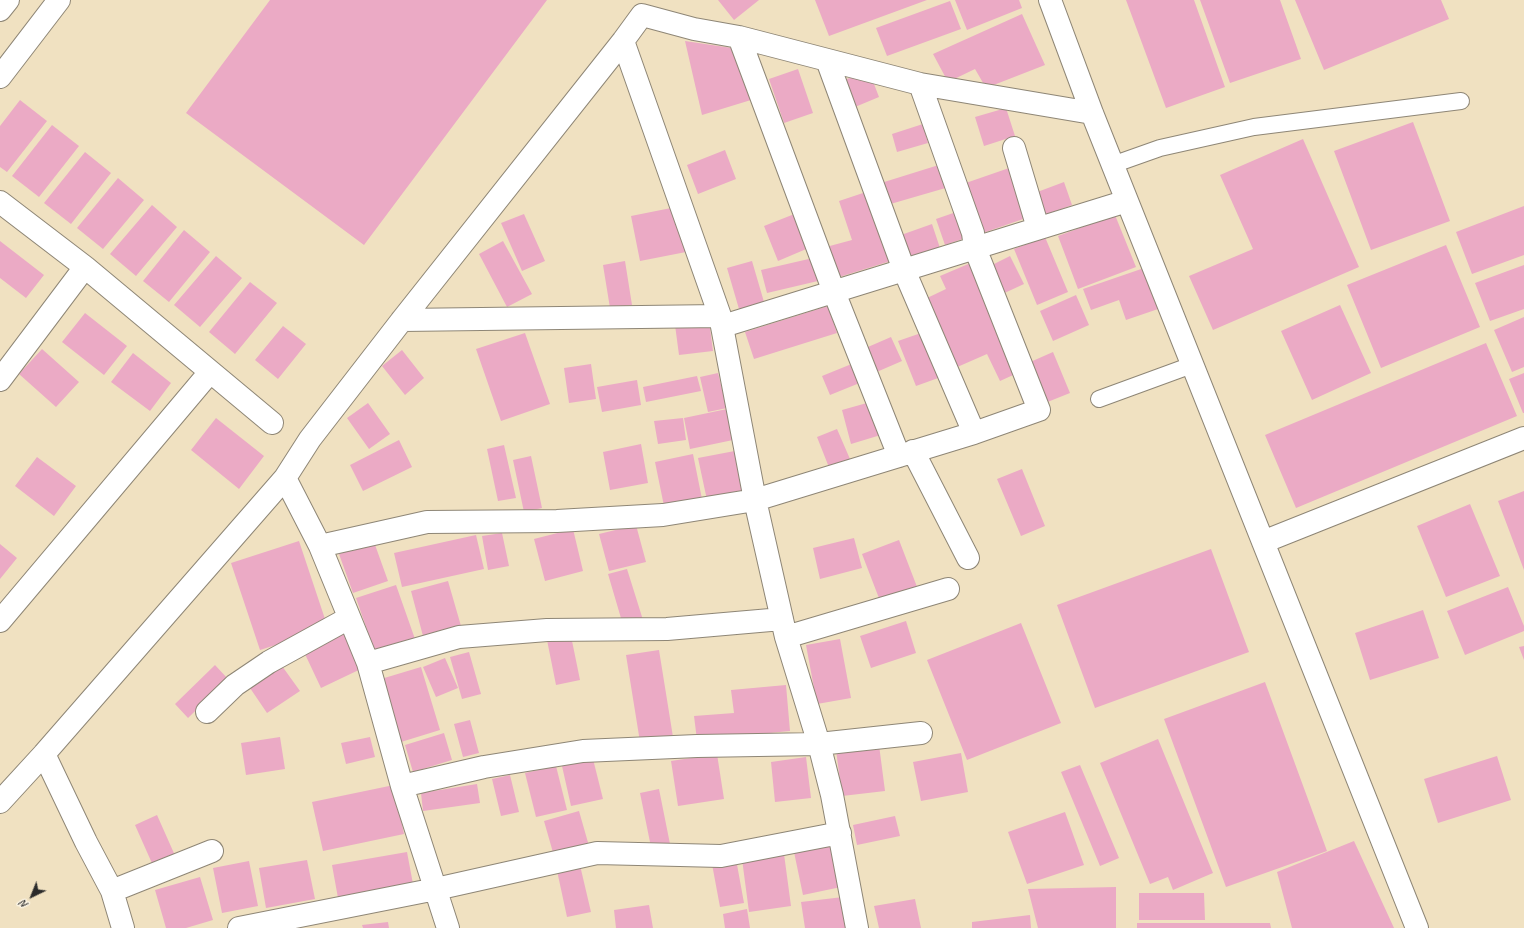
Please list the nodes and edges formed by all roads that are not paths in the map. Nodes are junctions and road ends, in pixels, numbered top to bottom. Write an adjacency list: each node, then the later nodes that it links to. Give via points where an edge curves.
1 (8, 0): 5 (street)
2 (59, 0): 9 (street)
3 (1050, 0): 12 (street)
4 (647, 7): 6 (street, via 694,28); 7 (street)
5 (0, 10)
6 (739, 38): 8 (street); 21 (street)
7 (623, 41): 22 (street); 23 (street)
8 (827, 60): 10 (street); 20 (street)
9 (3, 68)
10 (920, 84): 12 (street); 18 (street, via 973,232)
11 (1461, 101): 14 (lane, via 1254,127 1160,148)
12 (1092, 114): 14 (street)
13 (1014, 148): 17 (street)
14 (1112, 165): 15 (street)
15 (1127, 201): 17 (street); 24 (street)
16 (0, 202): 19 (street)
17 (1038, 228): 18 (street)
18 (975, 248): 20 (street); 29 (street, via 1039,410)
19 (85, 267): 25 (street); 26 (street)
20 (904, 270): 21 (street); 29 (street)
21 (834, 292): 23 (street); 31 (street)
22 (402, 320): 23 (street); 32 (street, via 310,439)
23 (722, 321): 33 (street)
24 (1192, 365): 27 (lane); 34 (street)
25 (210, 372): 28 (street); 38 (street)
26 (0, 380)
27 (1099, 398)
28 (272, 424)
29 (974, 433): 31 (street)
30 (1524, 438): 34 (street)
31 (906, 454): 33 (street); 36 (street)
32 (285, 478): 35 (street); 45 (street)
33 (755, 500): 35 (street, via 663,514 557,521 427,522); 40 (street)
34 (1263, 542): 56 (street)
35 (320, 546): 39 (street)
36 (968, 558)
37 (948, 589): 40 (street)
38 (2, 615)
39 (349, 618): 41 (street); 42 (street, via 240,681)
40 (784, 628): 41 (street, via 547,630 459,637); 44 (street)
41 (368, 663): 46 (street)
42 (207, 712)
43 (921, 732): 44 (street)
44 (819, 744): 46 (street, via 583,751 484,767); 48 (street)
45 (44, 754): 47 (street); 51 (street)
46 (402, 786): 50 (street)
47 (0, 802)
48 (840, 833): 50 (street, via 721,856 596,853); 55 (street)
49 (212, 851): 51 (street)
50 (436, 889): 53 (street); 54 (street)
51 (112, 890): 52 (street)
52 (123, 928)
53 (239, 928)
54 (448, 928)
55 (857, 928)
56 (1417, 928)

